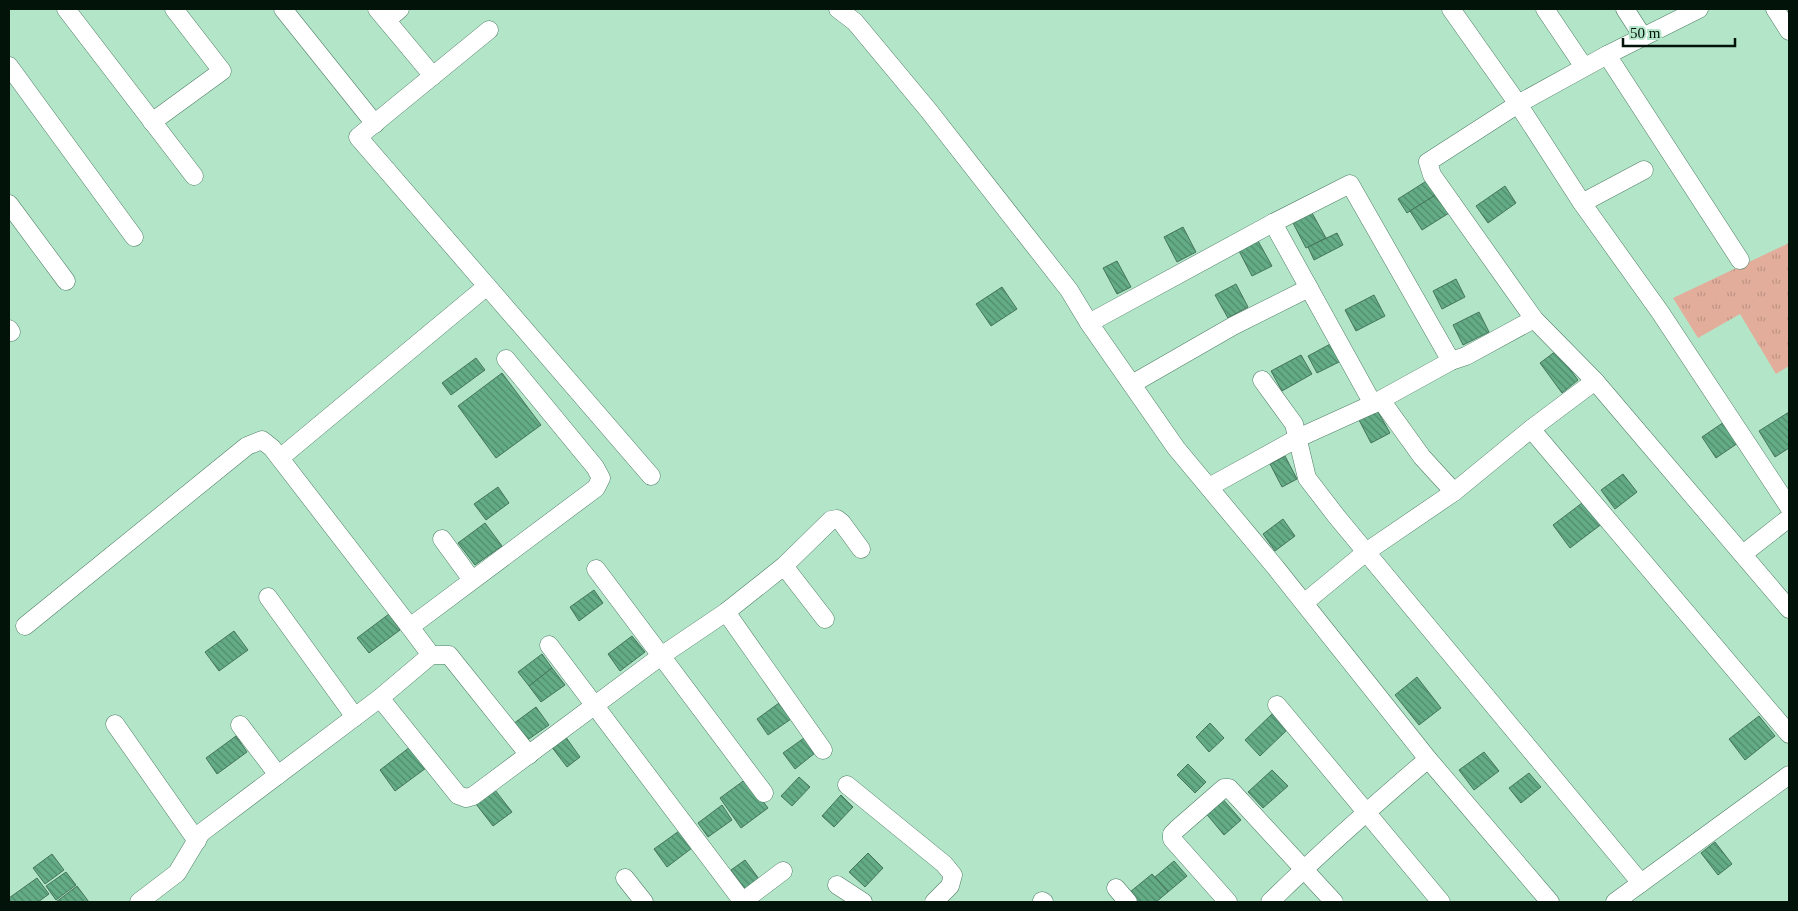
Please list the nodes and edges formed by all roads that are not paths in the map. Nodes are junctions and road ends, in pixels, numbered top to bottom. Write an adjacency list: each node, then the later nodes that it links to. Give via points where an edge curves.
1 (66, 9): 19 (street)
2 (174, 9): 19 (street, via 222,71)
3 (283, 9): 20 (street)
4 (838, 9): 32 (street, via 856,22 929,111 1069,290)
5 (1451, 9): 18 (street)
6 (1545, 9): 16 (street)
7 (1625, 9): 13 (street)
8 (1700, 9): 13 (street)
9 (1775, 9): 12 (street)
10 (388, 12): 17 (street)
11 (489, 30): 17 (street)
12 (1789, 31)
13 (1643, 37): 14 (street)
14 (1607, 55): 16 (street); 27 (street)
15 (9, 66): 26 (street)
16 (1584, 67): 18 (street)
17 (433, 76): 20 (street)
18 (1518, 104): 23 (street); 31 (street, via 1428,162 1432,175)
19 (152, 122): 22 (street)
20 (375, 124): 29 (street, via 358,137)
21 (1644, 170): 23 (street)
22 (194, 176)
23 (1582, 203): 45 (street, via 1660,312)
24 (9, 204): 28 (street)
25 (1273, 223): 30 (street); 32 (street); 34 (street, via 1350,184)
26 (134, 237)
27 (1740, 260)
28 (66, 281)
29 (488, 286): 41 (street); 42 (street)
30 (1309, 288): 37 (street, via 1233,326); 38 (street)
31 (1534, 320): 34 (street); 36 (street)
32 (1089, 323): 37 (street)
33 (506, 359): 53 (street, via 601,478 596,488)
34 (1451, 361): 38 (street)
35 (1262, 380): 40 (street, via 1294,424)
36 (1595, 381): 39 (street); 50 (street)
37 (1132, 384): 43 (street, via 1176,448)
38 (1377, 402): 40 (street); 44 (street)
39 (1531, 429): 44 (street); 70 (street)
40 (1296, 439): 43 (street); 49 (street, via 1307,478)
41 (280, 458): 59 (street, via 262,440 247,446); 60 (street)
42 (651, 476)
43 (1209, 487): 55 (street)
44 (1454, 492): 49 (street)
45 (1789, 507)
46 (1789, 518): 50 (street)
47 (442, 539): 53 (street)
48 (861, 549): 51 (street, via 837,519 825,524)
49 (1366, 552): 55 (street); 83 (street)
50 (1744, 554): 56 (street)
51 (784, 566): 57 (street); 58 (street)
52 (596, 569): 63 (street)
53 (472, 580): 60 (street)
54 (268, 597): 67 (street)
55 (1304, 603): 73 (street)
56 (1789, 609)
57 (726, 612): 63 (street); 71 (street)
58 (825, 619)
59 (26, 626)
60 (410, 626): 62 (street)
61 (550, 645): 66 (street)
62 (431, 655): 64 (street); 72 (street, via 449,655)
63 (662, 656): 66 (street); 77 (street)
64 (380, 698): 67 (street); 72 (street, via 462,797 473,796)
65 (1277, 705): 78 (street)
66 (594, 706): 72 (street); 88 (street)
67 (354, 717): 75 (street)
68 (115, 724): 79 (street)
69 (240, 725): 75 (street)
70 (1789, 734)
71 (823, 750)
72 (529, 755)
73 (1428, 759): 78 (street); 96 (street)
74 (1789, 775): 83 (street)
75 (278, 776): 79 (street, via 201,833)
76 (847, 785): 90 (street, via 944,864 953,875 950,886)
77 (764, 793)
78 (1366, 812): 80 (street); 95 (street)
79 (197, 841): 86 (street, via 176,873)
80 (1304, 869): 92 (street, via 1229,788 1224,788 1177,829 1172,839); 93 (street); 94 (street)
81 (783, 871): 88 (street)
82 (625, 878): 87 (street)
83 (1641, 883): 97 (street)
84 (837, 886): 89 (street)
85 (1116, 888): 91 (street)
86 (139, 902)
87 (644, 902)
88 (742, 902)
89 (863, 902)
90 (934, 902)
91 (1128, 902)
92 (1228, 902)
93 (1270, 902)
94 (1334, 902)
95 (1441, 902)
96 (1550, 902)
97 (1615, 902)

